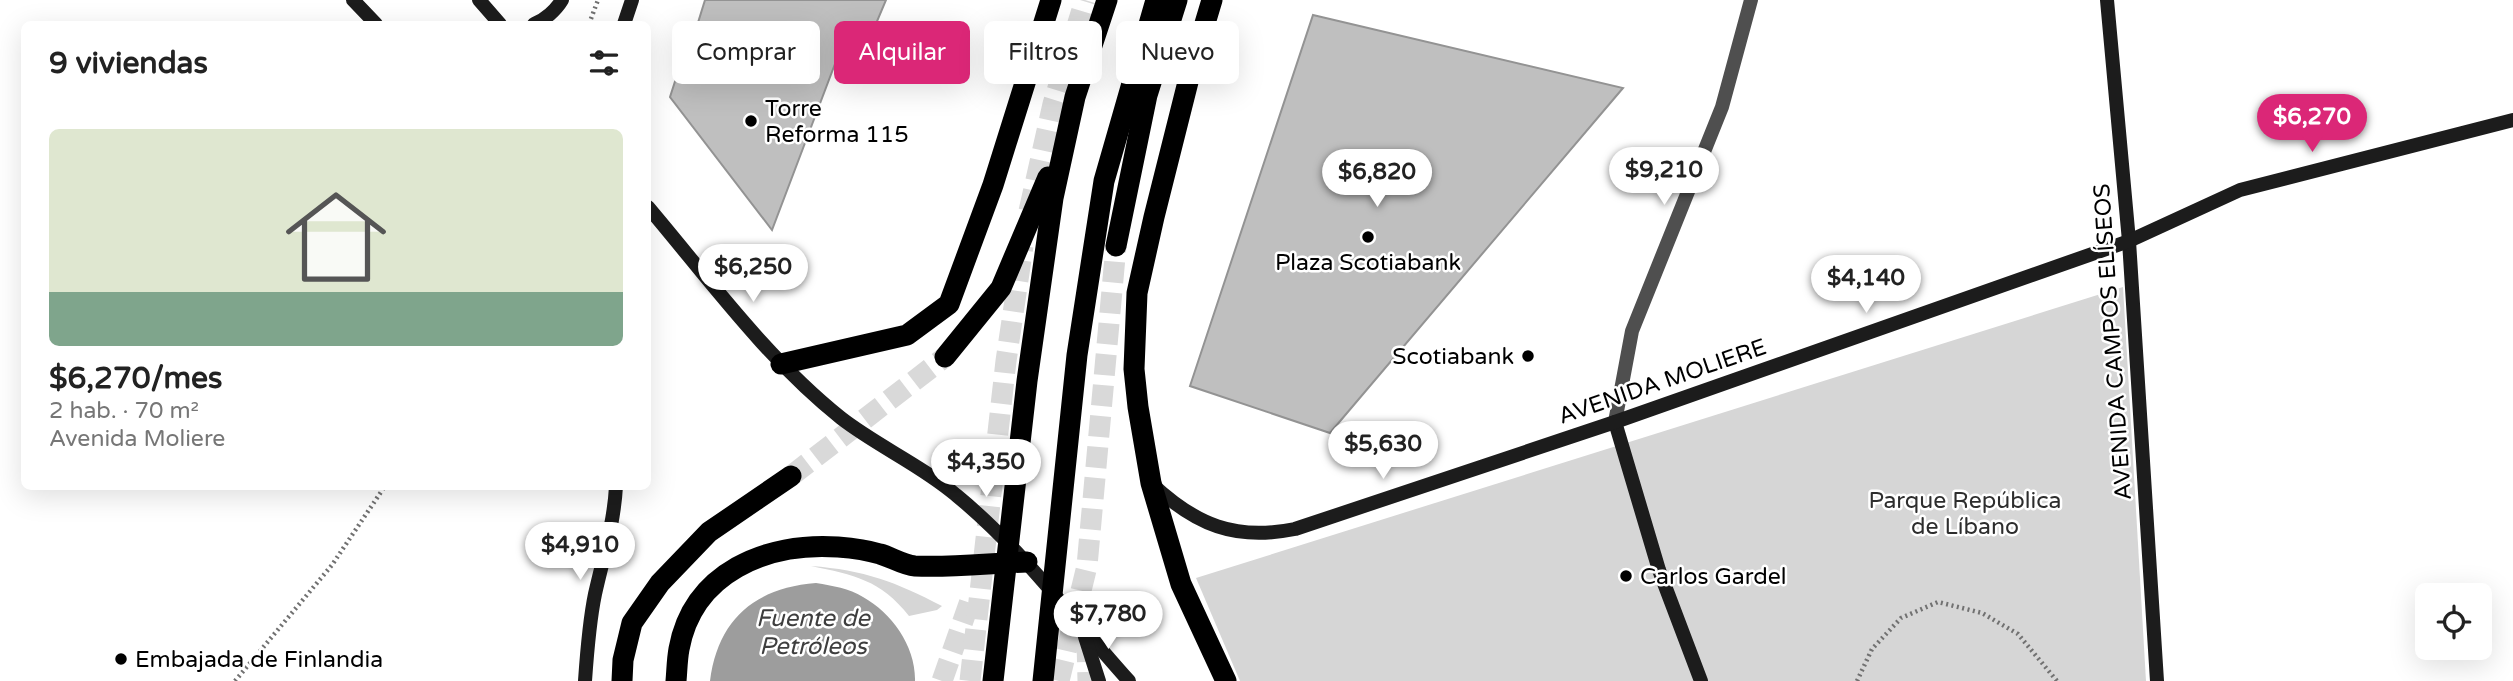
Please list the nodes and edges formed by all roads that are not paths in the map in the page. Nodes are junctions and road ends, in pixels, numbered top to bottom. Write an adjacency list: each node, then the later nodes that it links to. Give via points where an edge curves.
1 (353, 0): 12 (street)
2 (479, 0): 13 (street)
3 (562, 0): 14 (street)
4 (632, 0): 15 (street)
5 (1051, 0): 22 (highway, via 993,185 948,304 907,335)
6 (1107, 0): 17 (highway)
7 (1156, 0): 35 (highway, via 1104,181 1077,355)
8 (1177, 0): 20 (highway, via 1147,95)
9 (1212, 0): 25 (highway, via 1137,293 1134,369)
10 (1751, 0): 23 (street, via 1722,107 1632,331)
11 (2107, 0): 19 (street, AVENIDA CAMPOS ELÍSEOS)
12 (373, 21)
13 (497, 21)
14 (541, 21)
15 (625, 21)
16 (2513, 120): 19 (street, AVENIDA MOLIERE, via 2240,190)
17 (1067, 133): 21 (highway, via 1001,288); 29 (highway, via 1027,381)
18 (651, 211): 22 (street)
19 (2129, 241): 23 (street, AVENIDA MOLIERE); 40 (street, AVENIDA CAMPOS ELÍSEOS)
20 (1115, 246)
21 (945, 357)
22 (781, 364): 27 (street, via 842,418 955,494)
23 (1615, 422): 25 (street, AVENIDA MOLIERE, via 1273,534 1209,525); 39 (street, via 1659,570)
24 (792, 476): 31 (highway, via 709,532 660,583 632,623)
25 (1151, 483): 38 (highway, via 1181,584)
26 (615, 490): 30 (street, via 588,638)
27 (1027, 562): 28 (street); 32 (highway, via 913,566 877,553 838,547 786,549 756,556 727,572 702,596 679,647)
28 (1084, 632): 36 (street); 37 (street)
29 (997, 658): 33 (highway); 34 (highway)
30 (585, 681)
31 (622, 681)
32 (676, 681)
33 (986, 681)
34 (993, 681)
35 (1043, 681)
36 (1099, 681)
37 (1129, 681)
38 (1226, 681)
39 (1701, 681)
40 (2157, 681)

